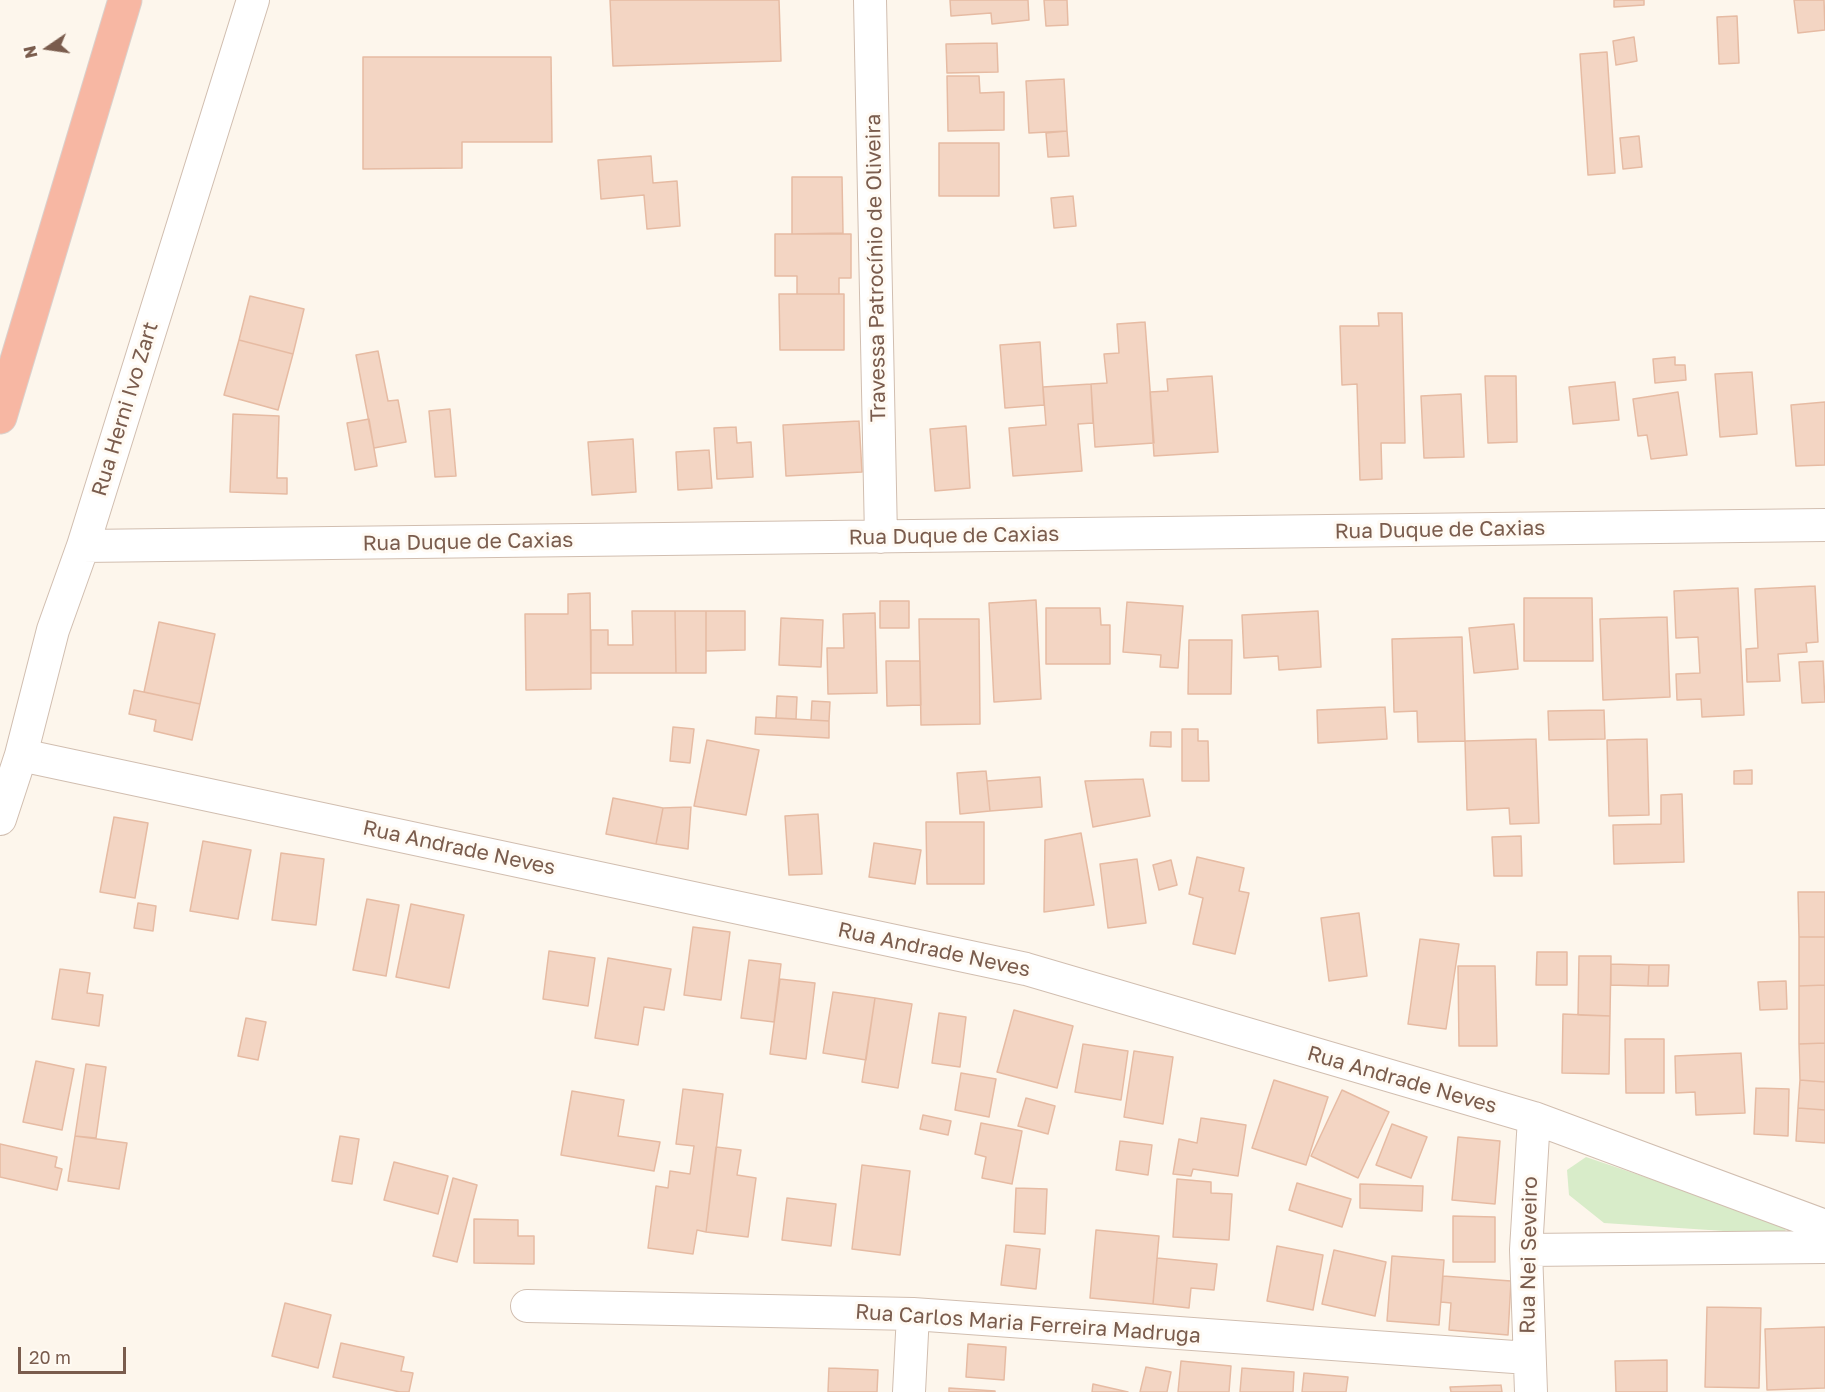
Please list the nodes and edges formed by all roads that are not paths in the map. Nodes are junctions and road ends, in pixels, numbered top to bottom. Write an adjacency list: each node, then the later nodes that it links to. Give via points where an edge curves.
1 (125, 0): 4 (highway)
2 (253, 0): 7 (street, Rua Herni Ivo Zart)
3 (870, 0): 6 (street, Travessa Patrocínio de Oliveira)
4 (0, 417)
5 (1825, 525): 6 (street, Rua Duque de Caxias)
6 (881, 537): 7 (street, Rua Duque de Caxias)
7 (83, 546): 8 (street, Rua Herni Ivo Zart, via 53,630)
8 (21, 755): 9 (street, Rua Herni Ivo Zart); 10 (street, Rua Andrade Neves, via 1026,969)
9 (0, 819)
10 (1534, 1118): 11 (street, Rua Andrade Neves); 13 (street, Rua Nei Seveiro)
11 (1825, 1226)
12 (1825, 1246): 13 (street)
13 (1526, 1250): 16 (street, Rua Nei Seveiro)
14 (526, 1306): 15 (street, Rua Carlos Maria Ferreira Madruga)
15 (913, 1314): 16 (street, Rua Carlos Maria Ferreira Madruga); 17 (street)
16 (1528, 1358): 18 (street, Rua Nei Seveiro)
17 (909, 1392)
18 (1531, 1392)

